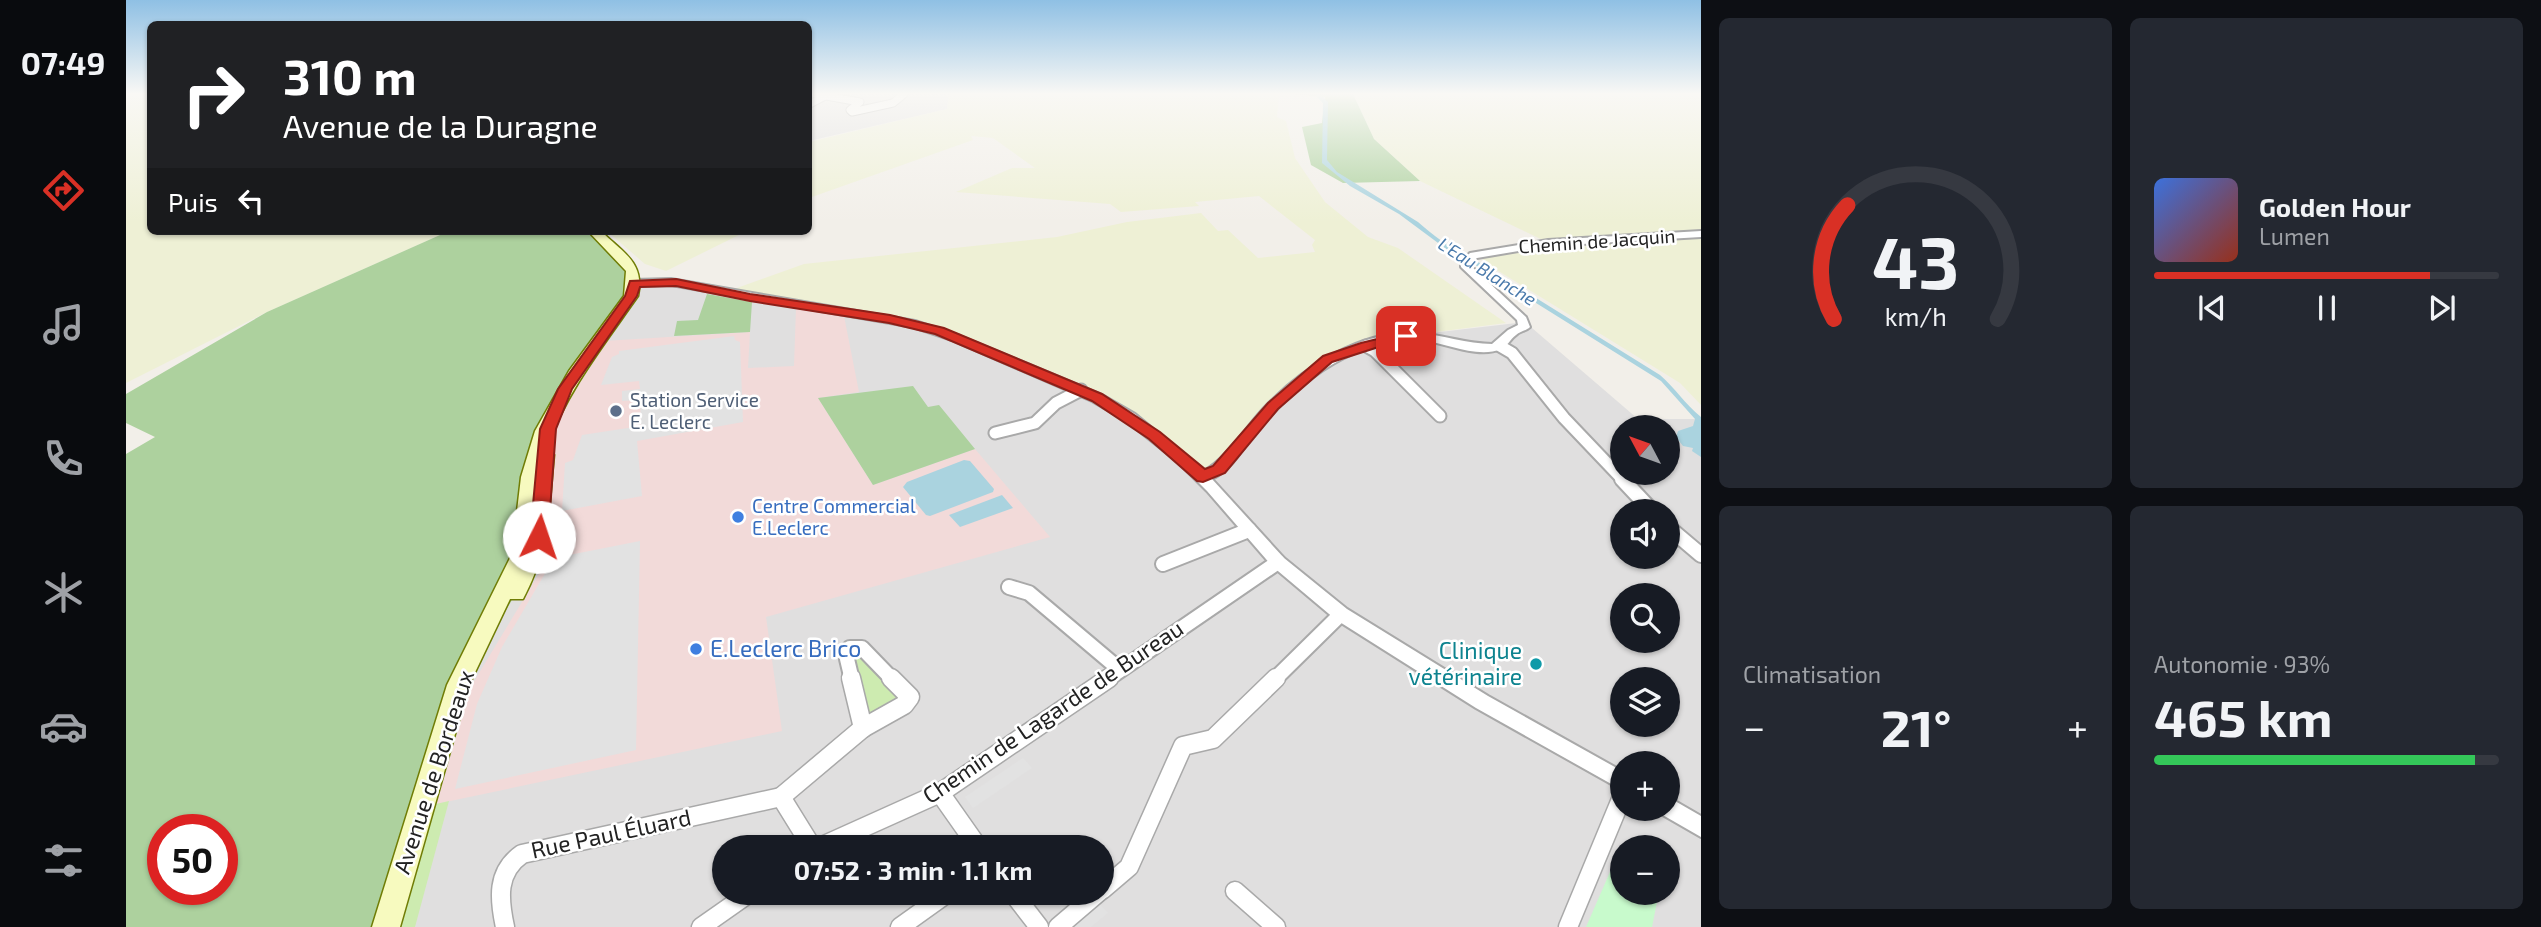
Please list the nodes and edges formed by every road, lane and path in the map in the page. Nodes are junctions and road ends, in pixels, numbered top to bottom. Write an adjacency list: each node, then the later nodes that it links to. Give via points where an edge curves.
1 (1701, 234): 5 (street, Chemin de Jacquin, via 1548,243 1490,251 1467,260 1467,269 1525,322)
2 (598, 235): 3 (main road, via 621,256)
3 (635, 279): 6 (street, via 915,324); 7 (main road, via 631,296)
4 (1366, 345): 5 (street, via 1411,336 1478,348); 8 (street); 10 (street, via 1320,365 1273,406 1219,470)
5 (1500, 346): 11 (street, via 1512,353 1564,418)
6 (1081, 390): 9 (street, via 1056,403 1035,423); 10 (street, via 1129,417)
7 (564, 392): 20 (main road, Avenue de Bordeaux, via 551,412 534,460 522,554 458,685); 20 (main road, Avenue de Bordeaux, via 548,429 539,537 531,568 481,652)
8 (1440, 416)
9 (995, 433)
10 (1203, 477): 12 (street)
11 (1640, 499)
12 (1249, 530): 15 (street); 16 (street)
13 (1680, 537): 14 (street)
14 (1701, 555)
15 (1278, 562): 18 (street); 19 (street, Chemin de Lagarde de Bureau)
16 (1163, 564)
17 (1009, 587): 19 (street, via 1029,593)
18 (1341, 614): 22 (street, via 1455,686); 31 (street, via 1213,739 1183,746 1129,867)
19 (1119, 669): 23 (street, Chemin de Lagarde de Bureau)
20 (456, 708): 37 (main road, Avenue de Bordeaux, via 433,762)
21 (863, 728): 21 (street, Rue Paul Éluard, via 904,705 910,696 862,648 850,648 847,659); 24 (street, Rue Paul Éluard)
22 (1610, 774)
23 (940, 793): 29 (street, Chemin de Lagarde de Bureau); 30 (street)
24 (781, 797): 28 (street); 38 (street, Rue Paul Éluard, via 510,859 503,870 500,907)
25 (1680, 814): 27 (street)
26 (1612, 821): 44 (street)
27 (1701, 827)
28 (805, 835)
29 (847, 835)
30 (970, 835)
31 (1114, 880)
32 (1235, 891): 43 (street)
33 (732, 905): 39 (street)
34 (931, 905): 40 (street)
35 (1022, 905): 41 (street)
36 (1084, 905): 42 (street)
37 (386, 927)
38 (505, 927)
39 (701, 927)
40 (900, 927)
41 (1039, 927)
42 (1058, 927)
43 (1276, 927)
44 (1568, 927)

